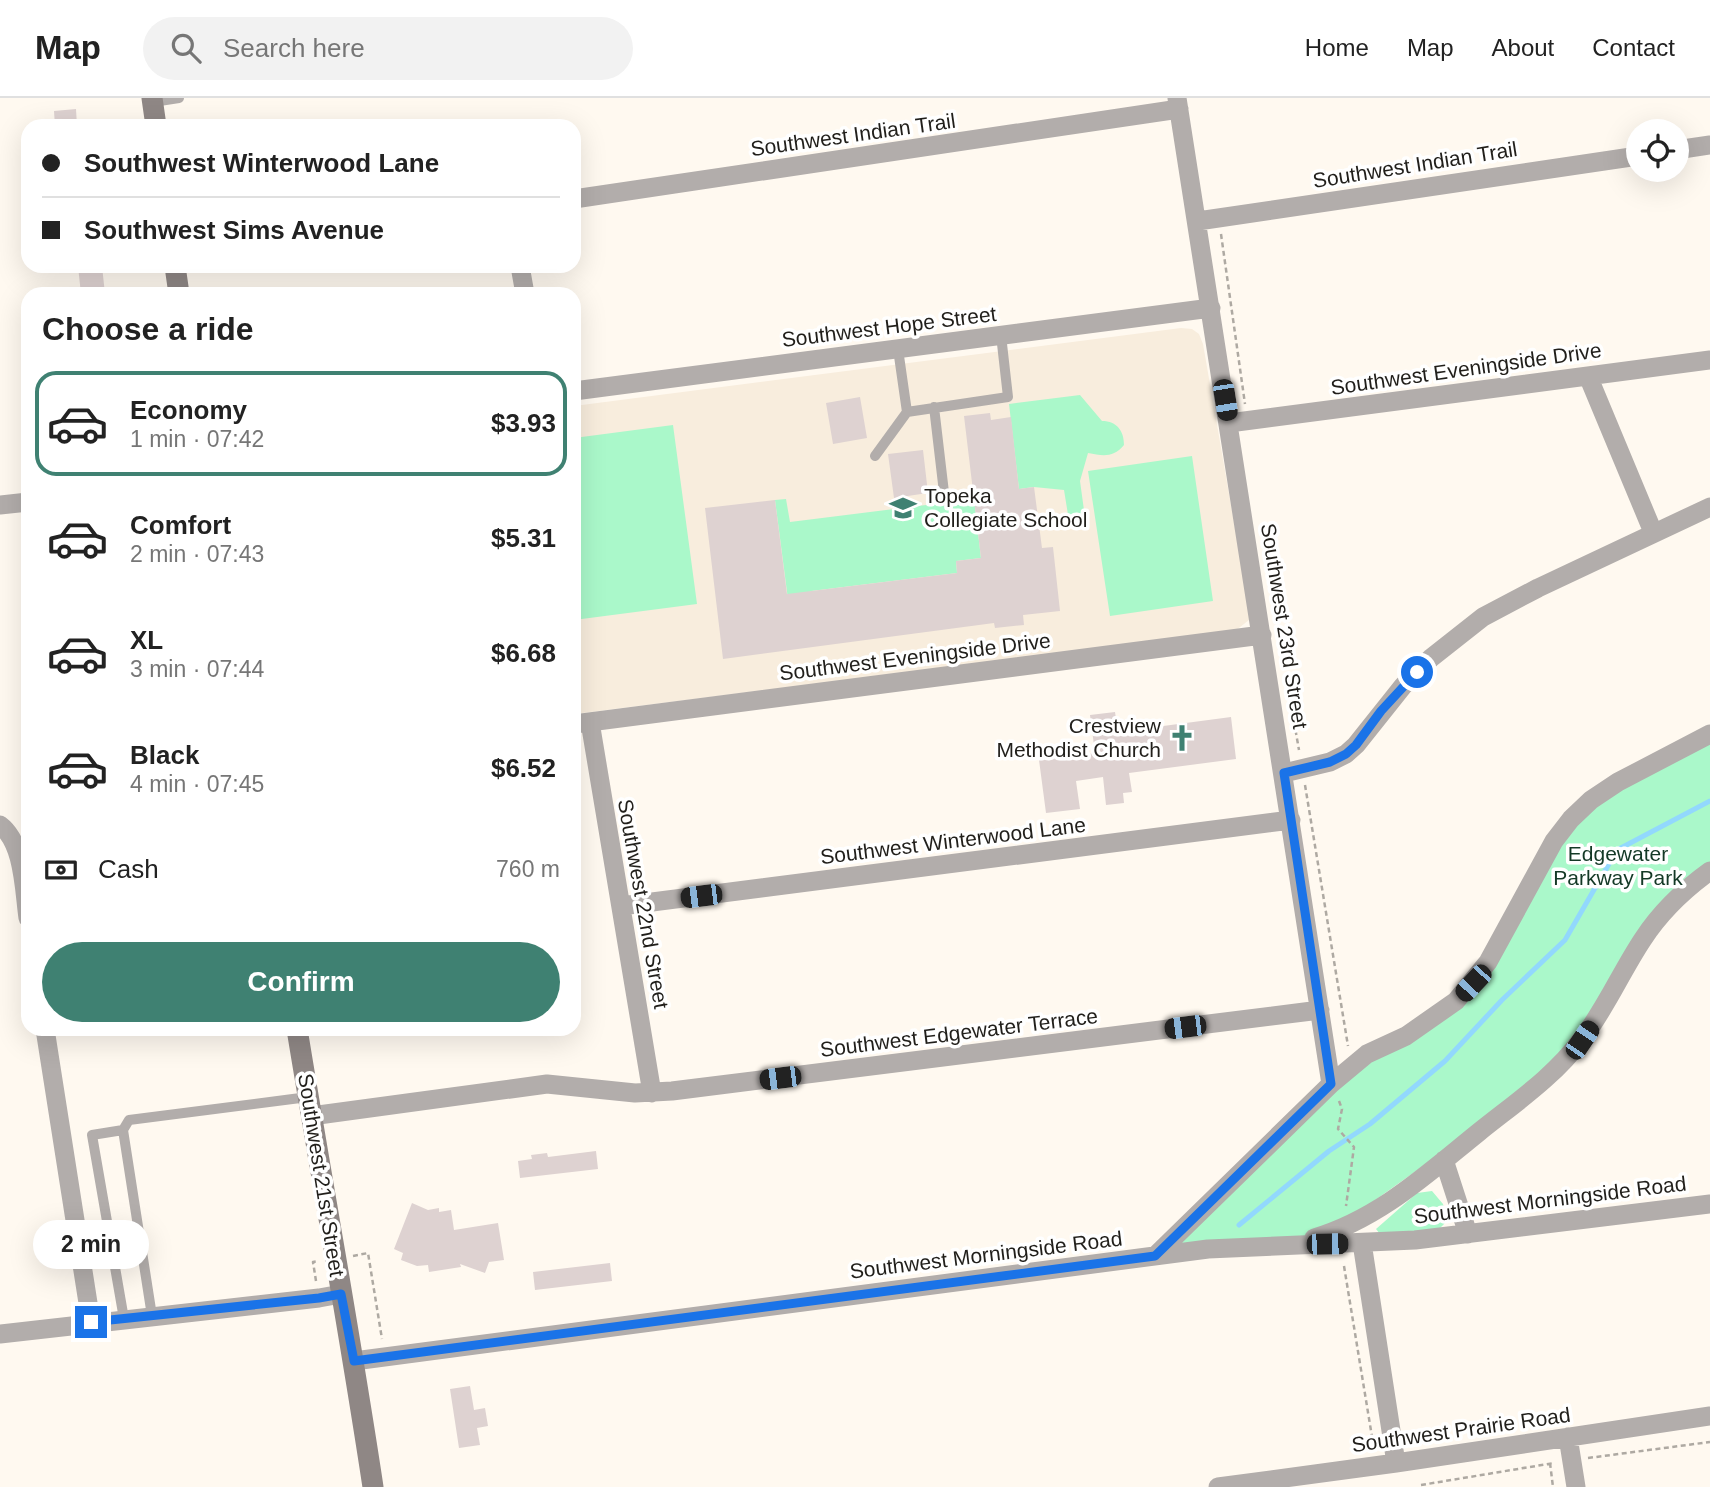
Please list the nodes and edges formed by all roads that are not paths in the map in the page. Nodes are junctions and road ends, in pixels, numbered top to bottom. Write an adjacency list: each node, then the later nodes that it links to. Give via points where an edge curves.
1 (179, 98): 2 (lane)
2 (153, 100): 4 (main road)
3 (1178, 104): 8 (street, Southwest Indian Trail); 9 (street, Southwest 23rd Street)
4 (155, 119)
5 (1710, 145): 6 (street)
6 (1689, 148)
7 (1626, 158): 9 (street, Southwest Indian Trail)
8 (581, 198)
9 (1198, 221): 10 (street, Southwest 23rd Street)
10 (1211, 308): 11 (street, Southwest Hope Street); 18 (street, Southwest 23rd Street)
11 (1001, 335): 12 (street, Southwest Hope Street); 16 (lane, via 1009,397)
12 (898, 348): 15 (street, Southwest Hope Street); 17 (lane)
13 (1710, 360): 14 (street, Southwest Eveningside Drive)
14 (1588, 376): 18 (street, Southwest Eveningside Drive); 24 (street)
15 (581, 390)
16 (934, 407): 17 (lane); 20 (lane)
17 (907, 412): 19 (lane)
18 (1228, 423): 25 (street, Southwest 23rd Street)
19 (875, 457)
20 (945, 501)
21 (21, 503): 22 (street)
22 (0, 505)
23 (1710, 507): 24 (street)
24 (1654, 532): 28 (street, via 1483,618 1412,676 1346,754)
25 (1262, 635): 26 (street, Southwest Eveningside Drive); 28 (street, Southwest 23rd Street)
26 (582, 723): 33 (street, Southwest 22nd Street)
27 (1710, 734): 37 (street, via 1591,800 1554,841 1473,983 1456,1001 1405,1036 1367,1054)
28 (1284, 773): 29 (street, Southwest 23rd Street)
29 (1292, 820): 33 (street, Southwest Winterwood Lane); 34 (street, Southwest 23rd Street)
30 (7, 833): 32 (street)
31 (1710, 871): 41 (street, via 1663,913 1643,938 1607,1003 1552,1074)
32 (21, 890)
33 (621, 906): 38 (street, Southwest 22nd Street)
34 (1320, 1010): 37 (street, Southwest 23rd Street); 38 (street, Southwest Edgewater Terrace)
35 (46, 1036): 50 (street)
36 (298, 1036): 39 (main road, Southwest 21st Street)
37 (1335, 1091): 46 (street)
38 (652, 1093): 39 (street, Southwest Edgewater Terrace, via 547,1084)
39 (310, 1107): 40 (lane, via 129,1120); 47 (main road, Southwest 21st Street)
40 (123, 1130): 48 (lane); 49 (lane, via 92,1135)
41 (1444, 1160): 43 (street); 45 (street, via 1376,1212)
42 (1710, 1204): 43 (street, Southwest Morningside Road)
43 (1468, 1234): 44 (street, Southwest Morningside Road)
44 (1362, 1243): 45 (street, Southwest Morningside Road); 55 (street)
45 (1306, 1244): 46 (street, Southwest Morningside Road)
46 (1155, 1256): 52 (street, Southwest Morningside Road)
47 (341, 1294): 48 (street); 52 (main road, Southwest 21st Street)
48 (152, 1316): 49 (street)
49 (124, 1319): 50 (street)
50 (91, 1322): 51 (street)
51 (0, 1334)
52 (354, 1361): 57 (main road, Southwest 21st Street)
53 (1710, 1416): 54 (street, Southwest Prairie Road)
54 (1568, 1437): 55 (street, Southwest Prairie Road); 59 (street)
55 (1396, 1463): 56 (street, Southwest Prairie Road)
56 (1293, 1482): 58 (street, Southwest Prairie Road)
57 (373, 1487)
58 (1218, 1487)
59 (1576, 1487)

